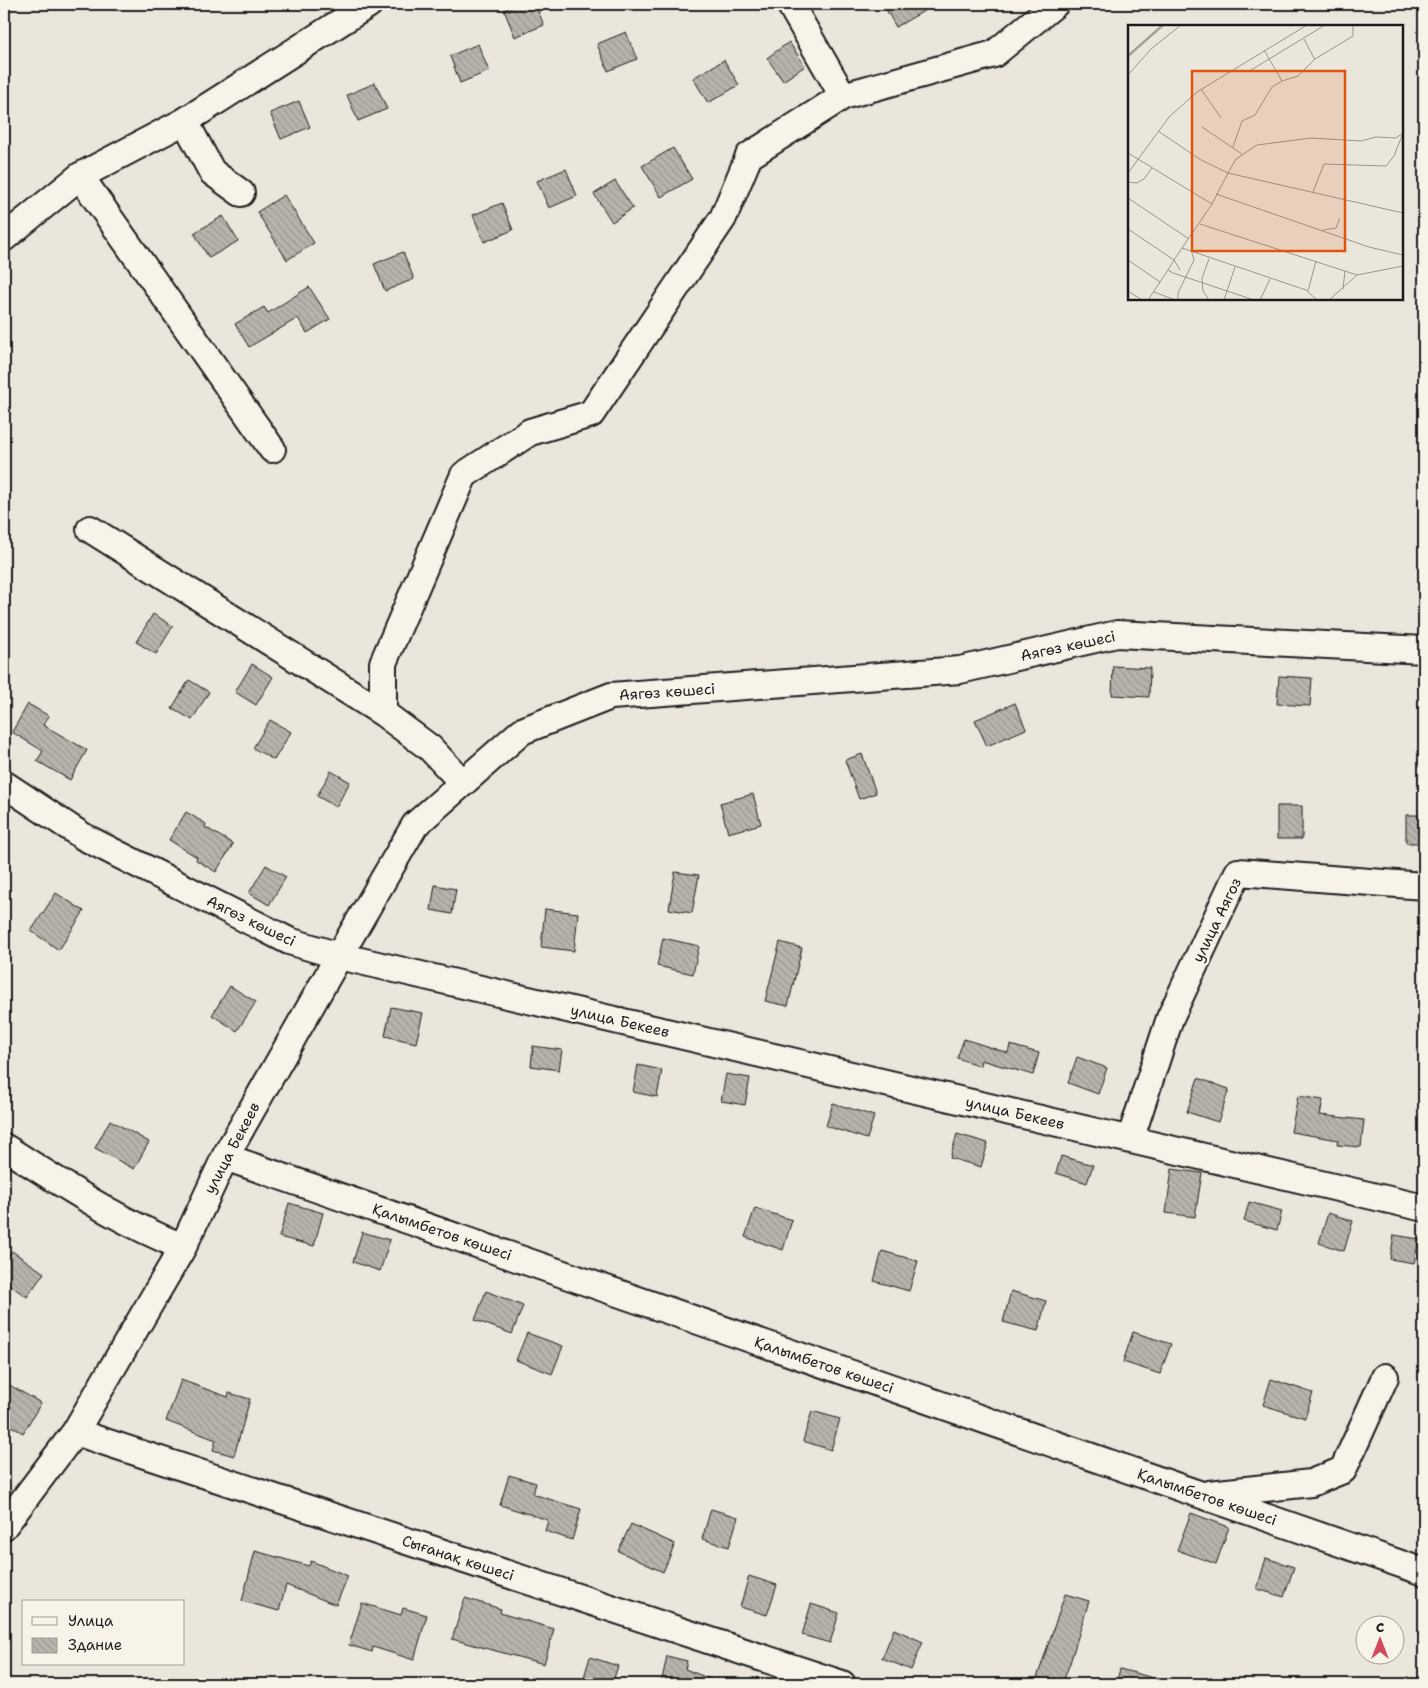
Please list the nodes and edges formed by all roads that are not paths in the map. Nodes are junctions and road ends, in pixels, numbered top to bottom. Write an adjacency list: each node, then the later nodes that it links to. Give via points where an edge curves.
1 (369, 4): 5 (street)
2 (790, 4): 4 (street)
3 (1055, 4): 4 (street, via 994,54)
4 (843, 96): 12 (street, via 749,156 724,218 591,414 530,432 464,475 383,663)
5 (185, 121): 6 (street); 7 (street, via 212,172)
6 (80, 176): 8 (street); 9 (street)
7 (241, 193)
8 (4, 238)
9 (272, 449)
10 (90, 530): 12 (street)
11 (1424, 650): 13 (street, Аягөз көшесі, via 1117,634 960,670 611,696 522,731)
12 (383, 713): 13 (street, via 430,748)
13 (463, 782): 16 (street, Аягөз көшесі, via 415,825)
14 (4, 784): 16 (street, Аягөз көшесі, via 84,837 289,941)
15 (1424, 886): 17 (street, улица Аягоз, via 1238,872 1170,1018)
16 (339, 956): 17 (street, улица Бекеев); 19 (street, улица Бекеев)
17 (1130, 1140): 20 (street, улица Бекеев)
18 (4, 1147): 21 (street, via 109,1213 142,1231)
19 (225, 1156): 21 (street, улица Бекеев); 24 (street, Қалымбетов көшесі)
20 (1424, 1208)
21 (183, 1247): 23 (street, улица Бекеев)
22 (1385, 1377): 24 (street, via 1343,1470 1311,1483)
23 (74, 1432): 25 (street, улица Бекеев); 27 (street, Сығанақ көшесі)
24 (1201, 1494): 26 (street, Қалымбетов көшесі)
25 (4, 1526)
26 (1424, 1572)
27 (842, 1684)

